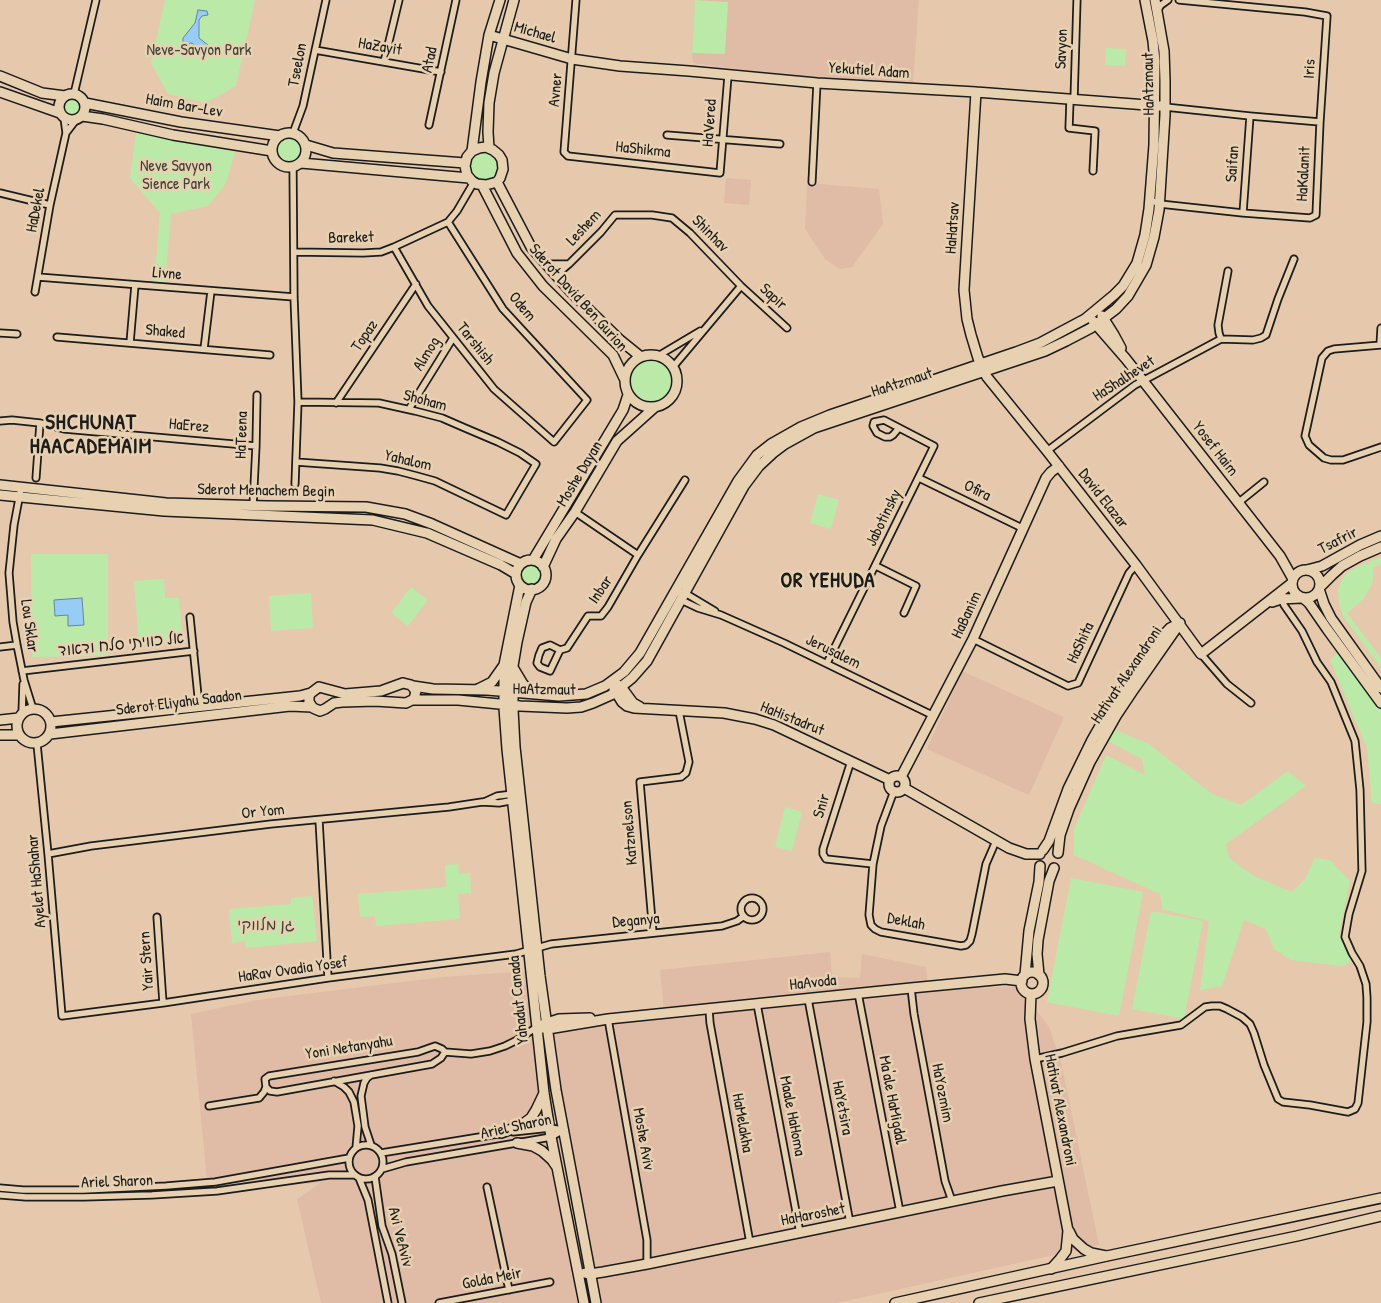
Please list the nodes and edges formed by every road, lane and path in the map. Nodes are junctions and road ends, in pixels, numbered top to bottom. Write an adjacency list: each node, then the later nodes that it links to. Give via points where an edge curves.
1 (96, 0): 25 (street)
2 (326, 0): 16 (street, Tseelon)
3 (399, 0): 18 (street)
4 (456, 0): 19 (street, Atad)
5 (500, 0): 14 (street)
6 (514, 0): 15 (street)
7 (576, 0): 17 (street, Avner)
8 (1077, 0): 26 (street, Savyon)
9 (1145, 0): 28 (street, HaAtzmaut, via 1154,56)
10 (1155, 0): 13 (street, HaAtzmaut)
11 (1168, 0): 13 (street)
12 (1180, 0): 33 (street, Iris, via 1327,16)
13 (1157, 11): 29 (street, HaAtzmaut, via 1164,51)
14 (489, 35): 15 (street, Michael); 44 (street)
15 (503, 39): 17 (street, Michael); 42 (street, via 489,103)
16 (315, 50): 18 (street, HaZayit); 36 (street, Tseelon, via 303,106)
17 (572, 59): 21 (street, Yekutiel Adam); 45 (street, Avner)
18 (384, 62): 19 (street, HaZayit)
19 (441, 72): 34 (street, Atad)
20 (0, 76): 25 (street, via 42,93)
21 (728, 76): 22 (street, Yekutiel Adam); 39 (street, HaVered)
22 (816, 83): 24 (street, Yekutiel Adam); 52 (street)
23 (0, 92): 30 (street)
24 (976, 92): 26 (street, Yekutiel Adam); 91 (street, HaHatsav, via 964,290 967,319)
25 (69, 95): 27 (street, via 82,98); 30 (street, via 60,103)
26 (1072, 100): 28 (street, Yekutiel Adam); 48 (street, Savyon, via 1069,128 1095,131)
27 (85, 103): 32 (street, via 85,111); 38 (street, Haim Bar-Lev, via 181,122)
28 (1155, 106): 29 (street, Yekutiel Adam); 54 (street, HaAtzmaut)
29 (1165, 107): 31 (street); 55 (street, HaAtzmaut)
30 (62, 116): 32 (street, via 67,120); 35 (street, HaDekel)
31 (1250, 116): 33 (street); 57 (street, Saifan)
32 (79, 118): 35 (street, HaDekel); 43 (street, Haim Bar-Lev, via 103,119 173,135)
33 (1320, 122): 57 (street, HaKalanit, via 1316,215 1310,218)
34 (429, 125)
35 (66, 133): 56 (street, HaDekel)
36 (293, 133): 38 (street); 41 (street)
37 (667, 135): 39 (street)
38 (280, 136): 43 (street, via 275,140)
39 (723, 140): 40 (street); 49 (street, HaVered)
40 (780, 144)
41 (306, 145): 46 (street, via 333,153); 47 (street, via 305,157)
42 (490, 148): 44 (street); 51 (street, via 502,160 503,169)
43 (272, 151): 47 (street, via 276,162 281,165)
44 (472, 151): 46 (street)
45 (564, 152): 49 (street, HaShikma, via 568,156)
46 (465, 163): 50 (street, via 466,172)
47 (297, 165): 50 (street); 61 (street)
48 (1093, 171)
49 (720, 172)
50 (475, 182): 51 (street, via 486,186); 59 (street, Bareket); 92 (street, Sderot David Ben Gurion, via 517,253 543,286 613,355)
51 (497, 182): 63 (street, Sderot David Ben Gurion, via 531,247)
52 (812, 182)
53 (0, 193): 56 (street)
54 (1150, 200): 55 (street, HaKalanit); 74 (street, HaAtzmaut, via 1146,236 1137,263 1123,286)
55 (1160, 204): 57 (street, HaKalanit); 75 (street, HaAtzmaut, via 1150,253 1142,274 1124,302)
56 (50, 205): 66 (street, HaDekel)
57 (1243, 213)
58 (652, 215): 64 (street, Leshem, via 615,215); 70 (street, Shinhav, via 679,222)
59 (448, 222): 60 (street, Bareket); 103 (street, Odem, via 503,309 587,400)
60 (394, 247): 61 (street, Bareket, via 363,253); 68 (street, Tarshish)
61 (294, 252): 73 (street)
62 (1294, 259): 83 (street, HaShalhevet, via 1266,335 1253,340)
63 (545, 264): 64 (street, Leshem); 67 (street, Sderot David Ben Gurion)
64 (569, 264): 67 (street, Leshem)
65 (1228, 271): 83 (street, via 1218,325)
66 (38, 277): 69 (street, Livne); 72 (street, HaDekel)
67 (558, 278): 89 (street, Sderot David Ben Gurion, via 612,333)
68 (416, 284): 82 (street, Tarshish, via 428,306); 97 (street, Topaz)
69 (135, 285): 71 (street, Livne); 84 (street)
70 (741, 286): 76 (street); 77 (street, Sapir)
71 (211, 291): 73 (street, Livne); 86 (street)
72 (35, 292)
73 (294, 297): 96 (street)
74 (1093, 313): 75 (street, Yosef Haim); 91 (street, HaAtzmaut, via 1061,333)
75 (1100, 322): 91 (street, HaAtzmaut, via 1045,350); 93 (street, Yosef Haim)
76 (706, 327): 88 (street); 90 (street)
77 (787, 328)
78 (1381, 328): 85 (street)
79 (0, 333): 80 (street)
80 (17, 334)
81 (57, 337): 84 (street, Shaked)
82 (453, 338): 99 (street, Almog); 103 (street, Tarshish, via 494,389)
83 (1221, 339): 93 (street, HaShalhevet)
84 (130, 343): 86 (street, Shaked)
85 (1380, 345): 105 (street, via 1334,349 1322,358 1305,436 1309,445 1331,460 1343,460)
86 (204, 349): 87 (street, Shaked)
87 (270, 355)
88 (658, 356): 89 (street); 90 (street)
89 (641, 357): 92 (street, via 632,362)
90 (673, 367): 98 (street, via 677,379 673,395)
91 (982, 368): 106 (street, David Elazar, via 991,384); 137 (street, HaAtzmaut, via 822,418 771,444 754,459 738,481); 139 (street, HaAtzmaut, via 814,428 785,444 754,471)
92 (624, 378): 95 (street)
93 (1143, 380): 106 (street, HaShalhevet); 117 (street, Yosef Haim)
94 (257, 395): 104 (street, HaTeena)
95 (628, 395): 98 (street, via 642,406); 126 (street, Moshe Dayan, via 623,410)
96 (298, 402): 97 (street, Shoham); 107 (street)
97 (336, 403): 99 (street, Shoham, via 379,403)
98 (655, 407): 119 (street, Moshe Dayan, via 617,441)
99 (409, 409): 120 (street, Shoham, via 442,418 498,442 536,464)
100 (0, 421): 101 (street, HaErez)
101 (40, 423): 104 (street, HaErez, via 64,429); 109 (street)
102 (899, 428): 110 (street, Jabotinsky, via 934,446)
103 (554, 442)
104 (256, 446): 118 (street, HaTeena)
105 (1381, 447)
106 (1047, 451): 108 (street, David Elazar)
107 (296, 462): 113 (street); 120 (street, Yahalom, via 380,468 417,476)
108 (1058, 466): 121 (street, HaBanim, via 1046,478); 128 (street, David Elazar)
109 (36, 478)
110 (919, 478): 121 (street, Ofira); 129 (street, Jabotinsky)
111 (685, 480): 124 (street, Inbar)
112 (1264, 482): 117 (street)
113 (296, 484)
114 (0, 485): 115 (street, Sderot Menachem Begin)
115 (20, 492): 116 (street, Sderot Menachem Begin); 118 (street, Sderot Menachem Begin); 132 (street, Sderot Menachem Begin, via 164,511 373,520 427,533 501,564); 145 (street, Lou Sklar, via 9,573)
116 (0, 495)
117 (1238, 503): 125 (street, Yosef Haim)
118 (252, 506): 127 (street, Sderot Menachem Begin, via 366,507 405,514)
119 (575, 512): 124 (street); 130 (street, Moshe Dayan, via 556,539)
120 (506, 515)
121 (1022, 528): 144 (street, HaBanim)
122 (1381, 536): 131 (street, Tsafrir, via 1322,566)
123 (1381, 546): 135 (street, Tsafrir, via 1342,566)
124 (638, 555): 148 (street, Inbar, via 608,608 601,616 588,616 567,648)
125 (1280, 556): 131 (street, Yosef Haim, via 1291,565); 133 (street, Yosef Haim)
126 (533, 560): 127 (street); 130 (street)
127 (521, 564): 132 (street)
128 (1136, 565): 143 (street, David Elazar); 144 (street, HaShita, via 1078,683 1068,686)
129 (876, 566): 141 (street, via 916,586); 150 (street, Jabotinsky)
130 (543, 567): 136 (street, via 546,573 544,582)
131 (1307, 570): 133 (street, via 1297,573); 135 (street, via 1318,576)
132 (516, 574): 134 (street)
133 (1292, 581): 138 (street); 140 (street, via 1294,591)
134 (520, 585): 136 (street); 151 (street)
135 (1320, 588): 140 (street, via 1312,597); 156 (street, via 1331,618)
136 (532, 589): 151 (street)
137 (674, 592): 139 (street, Jerusalem); 154 (street, HaAtzmaut, via 640,653)
138 (1281, 595): 140 (street); 149 (street); 212 (street, via 1331,682 1355,741 1362,871 1349,914 1346,937 1366,984 1367,1022 1358,1103 1348,1112 1278,1099 1250,1024 1220,1006 1205,1007 1181,1025 1117,1036)
139 (683, 596): 150 (street, Jerusalem, via 698,608 721,615); 158 (street, HaAtzmaut, via 647,661)
140 (1302, 598): 165 (street, via 1309,603)
141 (904, 613)
142 (190, 617): 147 (street)
143 (1180, 623): 149 (street, David Elazar); 188 (street, Hativat Alexandroni, via 1099,744 1075,793 1060,835); 190 (street, Hativat Alexandroni, via 1170,628 1155,644 1108,712 1068,789)
144 (973, 639): 171 (street, HaBanim)
145 (17, 645): 146 (street); 152 (street, Lou Sklar)
146 (0, 647)
147 (194, 650): 152 (street, אל כוויתי סלח ודאוד); 166 (street, via 198,696)
148 (560, 650): 148 (street, Inbar, via 550,645 542,648 537,663 550,671)
149 (1201, 654): 164 (street, via 1227,684)
150 (827, 663): 171 (street, Jerusalem)
151 (509, 666): 157 (street, via 492,682); 160 (street); 161 (street, via 529,690)
152 (22, 671): 153 (street, Lou Sklar)
153 (24, 680): 169 (street, Lou Sklar); 172 (street, Lou Sklar)
154 (612, 681): 158 (street, HaHistadrut); 161 (street, HaAtzmaut, via 597,691 580,695)
155 (412, 686): 157 (street); 159 (street, Sderot Eliyahu Saadon, via 405,683 381,691 346,694 319,687); 162 (street, via 416,693)
156 (1381, 688)
157 (476, 690): 160 (street)
158 (619, 690): 167 (street, HaAtzmaut, via 581,707); 170 (street, HaHistadrut, via 645,709)
159 (310, 692): 166 (street, Sderot Eliyahu Saadon, via 300,696); 168 (street)
160 (508, 692): 161 (street, HaAtzmaut); 167 (street)
161 (537, 694)
162 (412, 700): 163 (street); 168 (street, Sderot Eliyahu Saadon, via 404,703 342,702 322,710)
163 (483, 702): 167 (street); 175 (street, via 494,709)
164 (1251, 703)
165 (1381, 703)
166 (209, 705): 174 (street, Sderot Eliyahu Saadon)
167 (508, 705): 175 (street, Yahadut Canada); 185 (street, Yahadut Canada, via 514,732)
168 (312, 707): 176 (street, Sderot Eliyahu Saadon, via 290,706)
169 (33, 709): 172 (street); 174 (street, via 44,712)
170 (679, 711): 180 (street, HaHistadrut, via 724,713 755,719); 195 (street, Katznelson, via 689,762 686,773 681,777 640,782)
171 (932, 715): 181 (street, HaBanim)
172 (20, 716): 173 (street); 178 (street, via 17,724)
173 (0, 720)
174 (51, 722): 176 (street)
175 (504, 723): 185 (street, Yahadut Canada)
176 (50, 734): 179 (street)
177 (0, 735): 178 (street)
178 (19, 735): 179 (street)
179 (37, 744): 189 (street, Ayelet HaShahar)
180 (851, 761): 182 (street, HaHistadrut); 191 (street, Snir, via 823,854 826,859)
181 (901, 777): 182 (street, via 895,776); 183 (street, via 905,782)
182 (890, 780): 184 (street)
183 (904, 788): 184 (street); 187 (street)
184 (894, 791): 191 (street, Deklah, via 881,826)
185 (515, 797): 186 (street, Or Yom, via 497,796 449,808); 196 (street, Yahadut Canada)
186 (319, 820): 189 (street, Or Yom, via 91,846); 198 (street)
187 (996, 841): 190 (street, via 1024,856); 191 (street, Deklah, via 983,876 970,941 961,946 875,929 868,915)
188 (1058, 853): 190 (street, via 1050,848); 192 (street, via 1060,860)
189 (48, 854): 207 (street, Ayelet HaShahar)
190 (1041, 858): 192 (street, via 1046,869); 199 (street, Hativat Alexandroni)
191 (873, 864)
192 (1054, 868): 197 (street, via 1038,940)
193 (744, 916): 195 (street, Deganya, via 722,926)
194 (157, 917): 204 (street, Yair Stern)
195 (653, 933): 196 (street, Deganya, via 551,944)
196 (533, 949): 198 (street, HaRav Ovadia Yosef); 209 (street, Yahadut Canada); 210 (street, Yahadut Canada)
197 (1039, 974): 199 (street, via 1032,972); 202 (street, via 1043,980 1042,987)
198 (328, 978): 204 (street, HaRav Ovadia Yosef)
199 (1024, 978): 200 (street, HaAvoda); 202 (street, via 1023,988)
200 (912, 988): 201 (street, HaAvoda); 235 (street, HaYozmim, via 934,1125)
201 (858, 993): 203 (street, HaAvoda); 236 (street, Ma'ale HaMigdal)
202 (1031, 994): 212 (street, Hativat Alexandroni)
203 (808, 999): 205 (street, HaAvoda); 238 (street, HaYetsira)
204 (163, 1003): 207 (street, HaRav Ovadia Yosef)
205 (757, 1004): 206 (street, HaAvoda); 240 (street, Maale HaHoma)
206 (709, 1008): 208 (street, HaAvoda); 241 (street, HaMelakha)
207 (62, 1016)
208 (608, 1019): 209 (street, HaAvoda); 243 (street, Moshe Aviv, via 647,1240)
209 (548, 1026): 210 (street, HaAvoda); 218 (street, Yahadut Canada)
210 (537, 1027): 211 (street, Yoni Netanyahu, via 490,1051 471,1054); 216 (street, Yahadut Canada)
211 (445, 1052): 213 (street, Yoni Netanyahu, via 432,1064); 215 (street, Yoni Netanyahu, via 435,1046 418,1052 276,1074 266,1077)
212 (1035, 1059): 230 (street, Hativat Alexandroni)
213 (372, 1074): 214 (street, Yoni Netanyahu); 222 (street, via 366,1080 361,1096)
214 (334, 1081): 215 (street, Yoni Netanyahu, via 277,1092); 223 (street, via 349,1092 354,1102 358,1126)
215 (266, 1087): 217 (street, Yoni Netanyahu, via 259,1098)
216 (544, 1093): 219 (street, via 531,1118); 220 (street, Yahadut Canada)
217 (209, 1106)
218 (563, 1130): 220 (street, Ariel Sharon); 246 (street, Yahadut Canada)
219 (501, 1133): 220 (street, Ariel Sharon); 224 (street, Ariel Sharon)
220 (551, 1133): 221 (street, Ariel Sharon); 226 (street, Yahadut Canada)
221 (517, 1143): 226 (street, via 542,1151); 227 (street, Ariel Sharon)
222 (371, 1145): 223 (street); 224 (street)
223 (356, 1148): 225 (street)
224 (381, 1153): 227 (street)
225 (349, 1158): 228 (street, via 351,1170); 232 (street, Ariel Sharon, via 215,1182 83,1190)
226 (558, 1167): 244 (street, Yahadut Canada)
227 (382, 1169): 229 (street)
228 (357, 1176): 229 (street, via 364,1179); 233 (street, Ariel Sharon, via 328,1175 217,1191 152,1196); 249 (street, Avi VeAviv, via 368,1200)
229 (375, 1177): 250 (street, Avi VeAviv, via 382,1226 392,1254)
230 (1058, 1181): 235 (street, HaHaroshet); 239 (street, Hativat Alexandroni)
231 (487, 1187): 248 (street)
232 (0, 1188)
233 (0, 1195)
234 (1381, 1198): 242 (street)
235 (952, 1201): 236 (street, HaHaroshet)
236 (900, 1212): 238 (street, HaHaroshet)
237 (1381, 1216): 255 (street)
238 (850, 1223): 240 (street, HaHaroshet)
239 (1068, 1231): 242 (street, via 1084,1249); 245 (street, Hativat Alexandroni, via 1066,1251)
240 (800, 1233): 241 (street, HaHaroshet)
241 (750, 1243): 243 (street, HaHaroshet)
242 (1107, 1256): 245 (street)
243 (647, 1264): 246 (street, HaHaroshet)
244 (576, 1265): 246 (street); 252 (street, Yahadut Canada)
245 (1051, 1269): 254 (street)
246 (590, 1274): 253 (street, Yahadut Canada)
247 (550, 1282): 248 (street, Golda Meir)
248 (509, 1290): 251 (street, Golda Meir)
249 (388, 1303)
250 (402, 1303)
251 (439, 1303)
252 (584, 1303)
253 (596, 1303)
254 (896, 1303)
255 (979, 1303)

